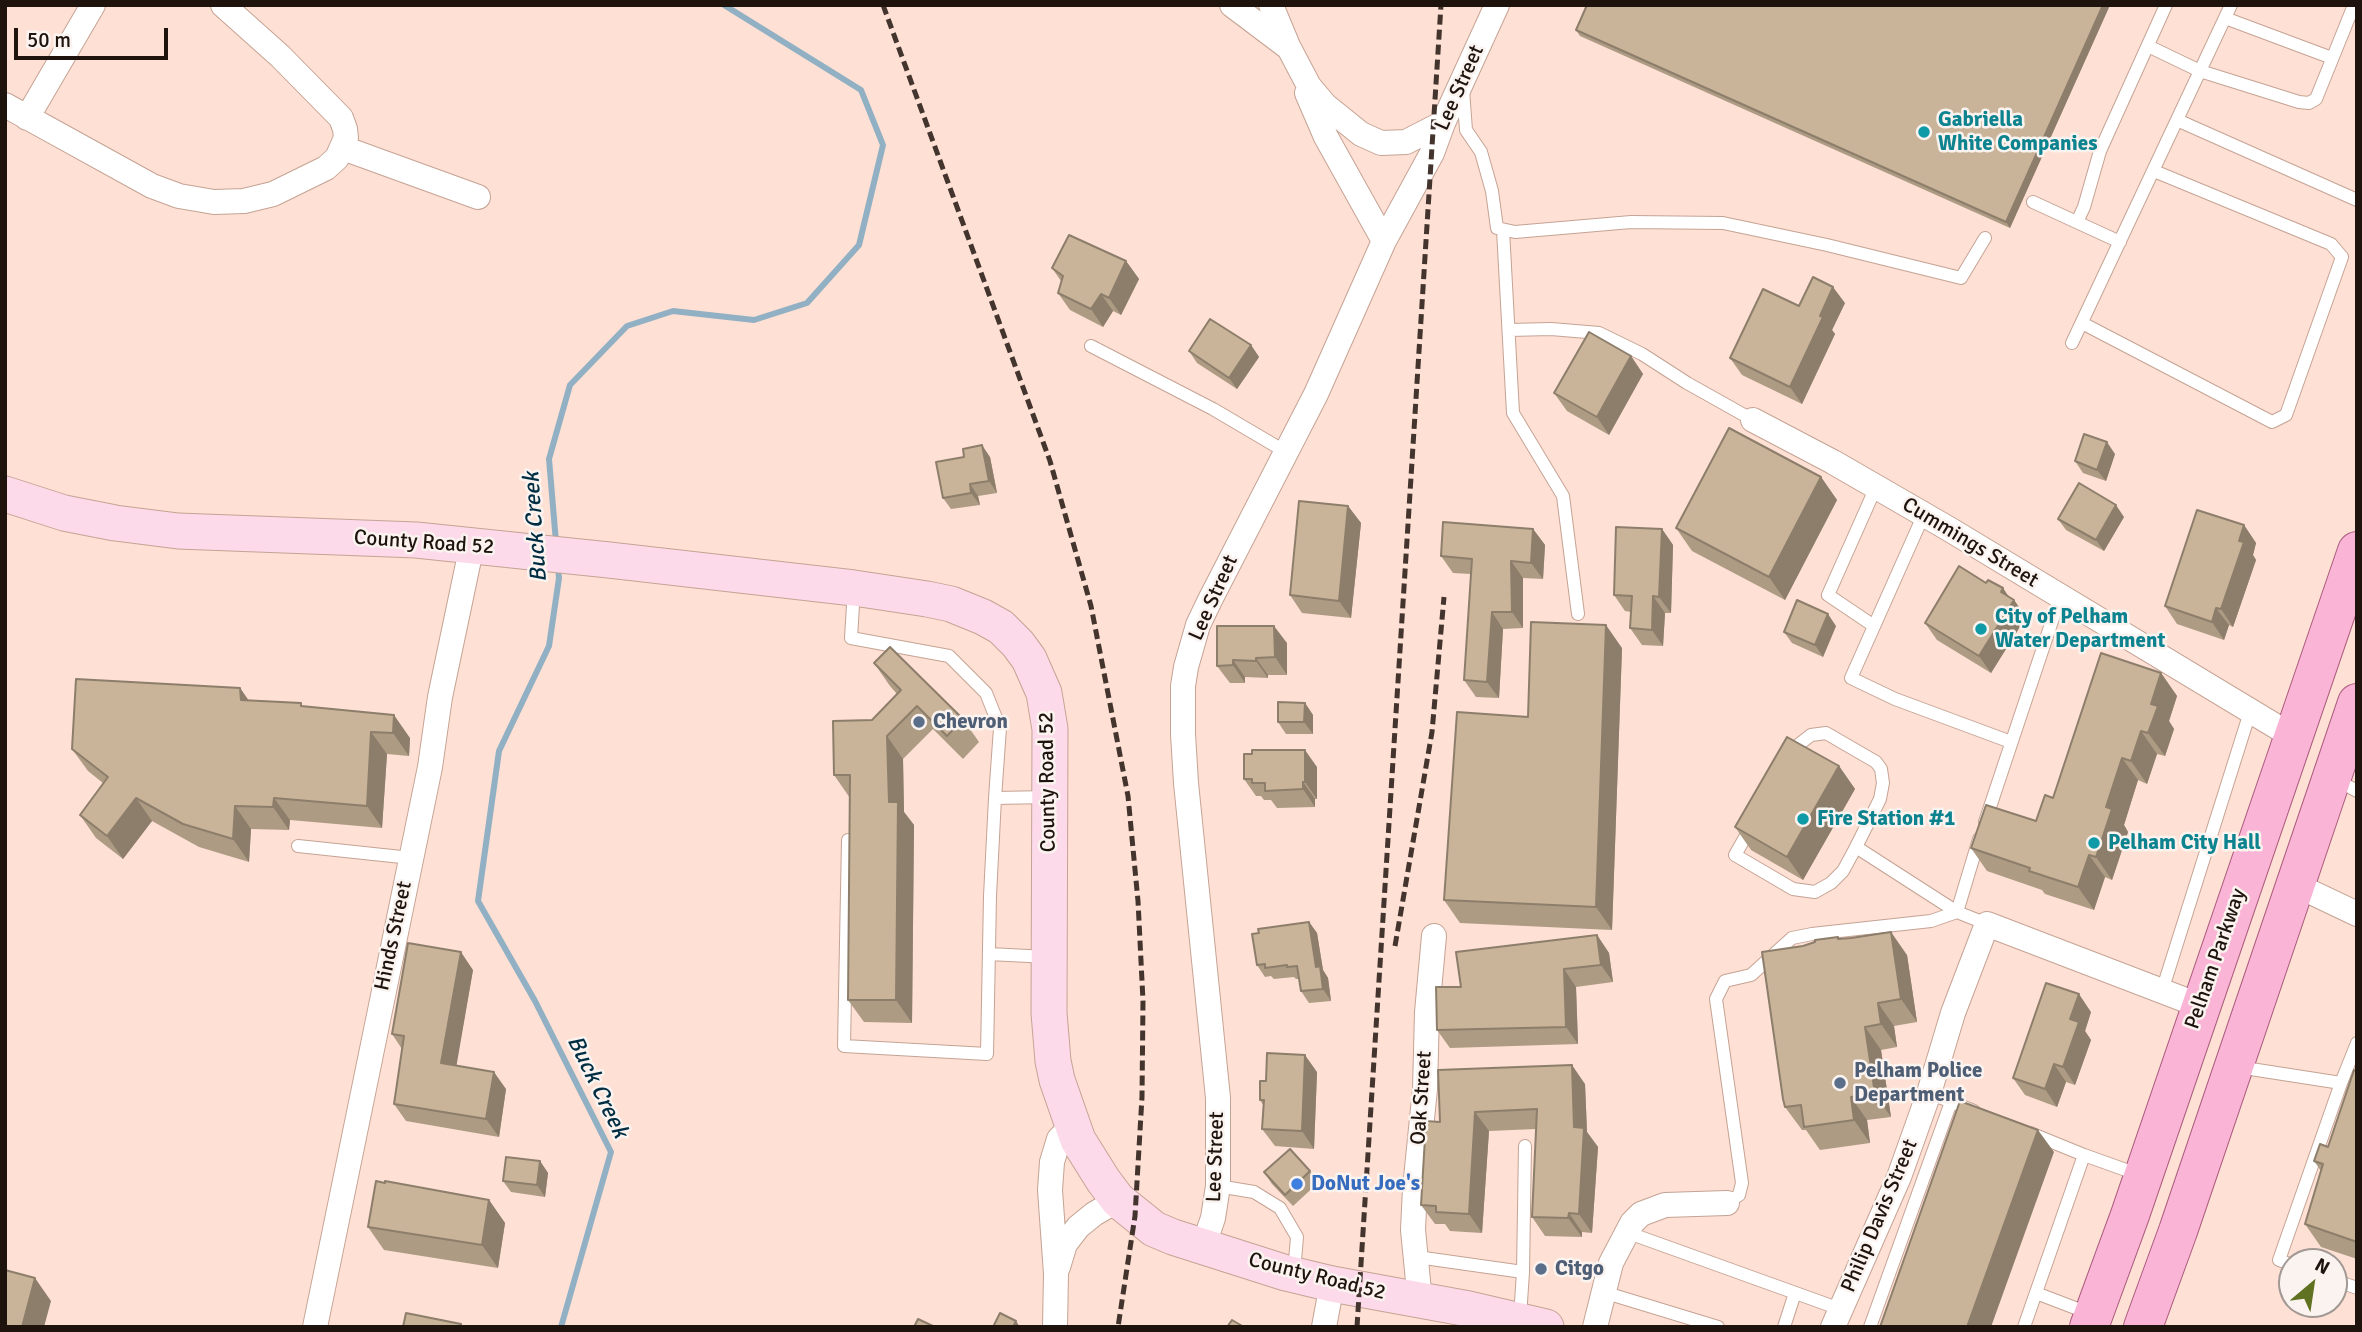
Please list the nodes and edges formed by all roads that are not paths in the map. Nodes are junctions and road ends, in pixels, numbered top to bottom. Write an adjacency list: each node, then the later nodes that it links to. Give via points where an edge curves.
1 (93, 5): 16 (street)
2 (223, 5): 19 (street, via 341,118 346,138)
3 (1232, 5): 11 (street)
4 (1271, 5): 11 (street)
5 (1497, 5): 14 (street, Lee Street)
6 (2166, 5): 10 (lane)
7 (2231, 5): 9 (lane)
8 (2351, 6): 12 (lane)
9 (2225, 18): 12 (lane); 13 (lane)
10 (2148, 46): 13 (lane); 24 (lane, via 2100,151)
11 (1289, 48): 18 (street, via 1309,86 1361,134 1381,143 1406,142); 27 (street, via 1326,137)
12 (2332, 58): 13 (lane, via 2316,99 2309,103)
13 (2200, 71): 17 (lane)
14 (1462, 82): 18 (street, Lee Street); 25 (lane, via 1466,131 1481,152 1497,228)
15 (5, 105): 16 (street)
16 (27, 118): 19 (street, via 152,186 214,202 273,194 326,168)
17 (2176, 120): 20 (lane); 22 (lane)
18 (1443, 123): 27 (street, Lee Street, via 1432,153)
19 (343, 148): 21 (street)
20 (2154, 171): 28 (lane); 29 (lane, via 2331,244 2342,257 2286,415 2272,422)
21 (478, 197)
22 (2357, 200)
23 (2033, 202): 24 (lane)
24 (2077, 222): 28 (lane)
25 (1503, 230): 26 (lane, via 1631,222 1723,223 1961,278); 30 (lane)
26 (1984, 238)
27 (1384, 241): 34 (street, Lee Street)
28 (2120, 242): 29 (lane)
29 (2082, 323): 31 (lane)
30 (1509, 330): 33 (lane, via 1599,333); 42 (lane, via 1513,413 1563,496)
31 (2072, 343)
32 (1091, 346): 34 (lane)
33 (1753, 420): 35 (street, Cummings Street)
34 (1286, 452): 76 (street, Lee Street, via 1198,625 1183,686 1186,783 1218,1098)
35 (1876, 487): 37 (street, Cummings Street); 43 (lane, via 1828,595)
36 (5, 494): 38 (street, County Road 52, via 64,513 178,531)
37 (1924, 514): 41 (street, Cummings Street); 43 (lane)
38 (472, 545): 40 (street, County Road 52); 56 (street, Hinds Street)
39 (2357, 551): 46 (main road, Pelham Parkway)
40 (854, 588): 50 (street, County Road 52, via 959,607 1001,627 1018,644 1044,693); 51 (lane, via 851,638 948,656 986,693 1000,728)
41 (2060, 597): 45 (street, Cummings Street); 47 (lane)
42 (1578, 614)
43 (1874, 626): 47 (lane, via 1851,678)
44 (2357, 702): 49 (main road)
45 (2250, 712): 46 (street, Cummings Street); 64 (lane)
46 (2292, 736): 49 (main road); 65 (main road, Pelham Parkway)
47 (2011, 742): 58 (lane)
48 (1783, 770): 55 (lane, via 1797,746 1811,735 1826,733 1876,762 1884,783)
49 (2342, 775): 57 (main road)
50 (1050, 797): 51 (lane); 63 (street, County Road 52)
51 (995, 798): 62 (lane)
52 (1755, 818): 55 (lane, via 1735,855 1793,889 1815,892 1831,883)
53 (848, 840): 62 (lane, via 844,1046 987,1054)
54 (298, 846): 56 (lane)
55 (1856, 847): 58 (lane)
56 (411, 858): 94 (street, Hinds Street)
57 (2296, 885): 59 (street); 67 (main road)
58 (1957, 912): 60 (lane); 78 (lane, via 1931,920 1792,938 1751,975 1725,981 1716,999 1742,1183 1739,1195)
59 (2357, 914)
60 (1987, 924): 64 (street); 69 (street, Philip Davis Street, via 1953,1013)
61 (1434, 936): 82 (street, Oak Street, via 1415,1188)
62 (989, 954): 63 (lane)
63 (1048, 957): 71 (street, County Road 52, via 1053,1061)
64 (2162, 991): 65 (street)
65 (2201, 1006): 67 (main road); 75 (main road, Pelham Parkway)
66 (2357, 1043): 68 (lane)
67 (2239, 1053): 68 (lane); 102 (main road)
68 (2341, 1083): 81 (lane)
69 (1940, 1098): 70 (lane); 91 (street, Philip Davis Street); 100 (lane)
70 (1987, 1117)
71 (1072, 1126): 77 (street, County Road 52); 84 (street, via 1059,1139 1052,1162)
72 (2012, 1126): 74 (lane)
73 (1525, 1146): 83 (lane)
74 (2084, 1155): 75 (lane); 89 (lane)
75 (2143, 1176): 92 (main road, Pelham Parkway)
76 (1217, 1186): 80 (street, Lee Street); 85 (lane, via 1254,1192 1280,1208 1297,1237)
77 (1118, 1200): 80 (street, County Road 52, via 1154,1228); 84 (street, via 1078,1227 1065,1244)
78 (1727, 1203): 79 (street, via 1665,1205 1641,1214)
79 (1626, 1232): 87 (street); 88 (lane)
80 (1203, 1247): 85 (street, County Road 52)
81 (2283, 1248)
82 (1417, 1257): 83 (lane); 90 (street, Oak Street)
83 (1523, 1272): 93 (lane)
84 (1056, 1274): 95 (street)
85 (1294, 1274): 86 (street, County Road 52)
86 (1332, 1284): 90 (street, County Road 52); 96 (street)
87 (1603, 1292): 97 (street); 98 (lane)
88 (1795, 1293): 91 (lane); 99 (lane)
89 (2036, 1293): 92 (lane); 101 (lane)
90 (1420, 1301): 93 (street, County Road 52)
91 (1836, 1318)
92 (2091, 1321)
93 (1533, 1323)
94 (315, 1327)
95 (1055, 1327)
96 (1324, 1327)
97 (1595, 1327)
98 (1718, 1327)
99 (1784, 1327)
100 (1870, 1327)
101 (2024, 1327)
102 (2143, 1327)

